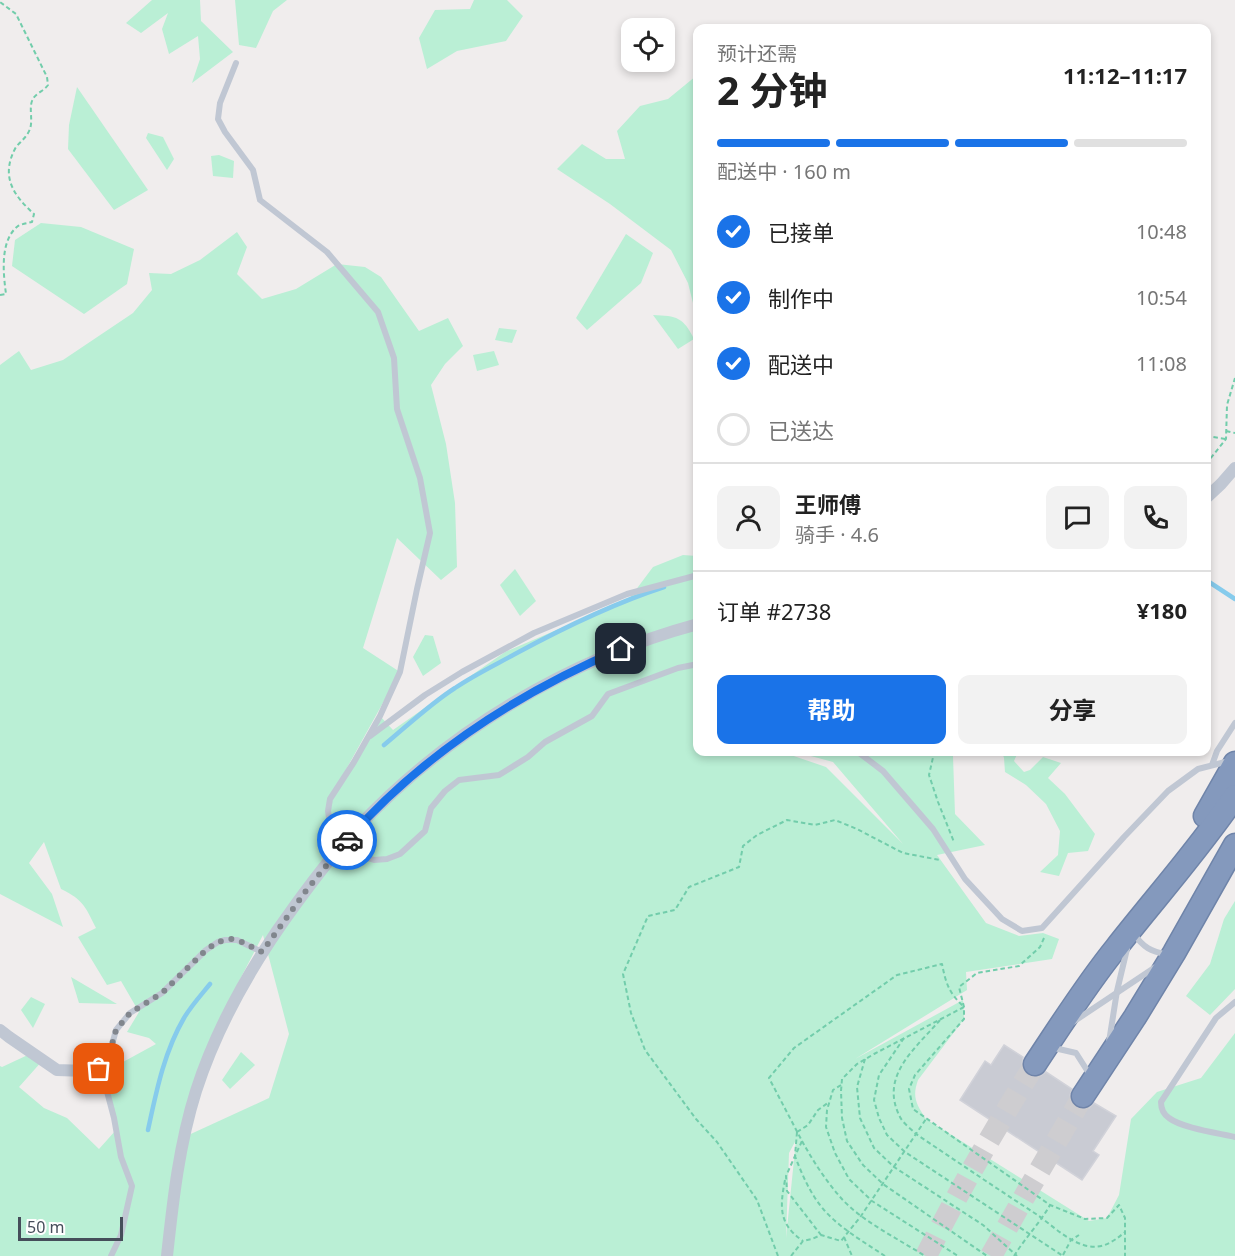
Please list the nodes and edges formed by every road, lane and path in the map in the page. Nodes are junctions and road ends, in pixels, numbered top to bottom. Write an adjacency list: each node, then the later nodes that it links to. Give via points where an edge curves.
1 (1, 0): 3 (path, via 16,14 48,85 32,101 31,128 7,165 6,177 13,193 34,214 32,222 17,226 6,237 1,252 6,294)
2 (236, 63): 16 (lane, via 218,119 253,170 260,200 327,252 378,312 394,358 397,409 420,478 430,533 400,672)
3 (0, 295)
4 (1235, 378): 5 (path, via 1227,405)
5 (1226, 431): 6 (path); 8 (path)
6 (1235, 433)
7 (1211, 437): 8 (path)
8 (1226, 439): 9 (path)
9 (1211, 458)
10 (1235, 468): 11 (street)
11 (1211, 493)
12 (693, 577): 16 (lane, via 627,594 534,633 425,695)
13 (693, 625): 23 (street, via 594,661 506,708 418,771)
14 (693, 665): 23 (lane, via 608,694 592,716 545,742 499,775 459,780 431,808 425,831 400,854 374,860)
15 (1235, 723): 20 (lane)
16 (367, 738): 23 (lane, via 330,800 330,824)
17 (863, 756): 26 (lane, via 883,771 933,829)
18 (933, 756): 24 (path, via 929,775)
19 (1235, 761): 20 (lane); 28 (highway, via 1185,850)
20 (1212, 765): 27 (lane, via 1198,769 1168,791)
21 (1235, 796): 28 (highway)
22 (1235, 845): 30 (highway)
23 (341, 846): 29 (street)
24 (956, 847)
25 (1235, 862): 30 (highway)
26 (955, 863): 27 (lane, via 1002,919 1022,931); 67 (path, via 903,853 835,820 815,825 787,820 742,846 739,867 689,887 675,910 648,916 623,974 645,1050 757,1200)
27 (1042, 928): 33 (path, via 1046,933 1040,948 1020,966 977,973 959,987)
28 (1132, 928): 30 (lane, via 1146,948); 31 (lane); 37 (highway)
29 (262, 952): 39 (lane, via 231,939 206,950 162,993 130,1013 116,1030); 66 (street, via 223,1024 194,1098 172,1204)
30 (1173, 954): 31 (lane); 40 (highway)
31 (1117, 991): 37 (lane); 40 (lane)
32 (1235, 1002): 46 (lane, via 1216,1018 1161,1101 1161,1110 1168,1118 1188,1126)
33 (964, 1007): 34 (path); 43 (path, via 964,1019 915,1075 909,1089 913,1109); 44 (path, via 946,983 942,964 925,967 897,975 794,1048 769,1078)
34 (941, 1019): 36 (path); 45 (path, via 905,1060 892,1092 900,1118)
35 (0, 1030): 39 (street, via 57,1070 86,1071)
36 (904, 1038): 38 (path); 48 (path, via 879,1076 874,1100 887,1135)
37 (1045, 1049): 40 (lane, via 1076,1053)
38 (865, 1059): 41 (path, via 842,1079); 50 (path, via 857,1087 860,1118 874,1148)
39 (106, 1066): 65 (lane, via 105,1084 121,1157 132,1186 122,1235)
40 (1094, 1080)
41 (842, 1085): 42 (path, via 833,1090); 52 (path, via 847,1141 862,1165)
42 (829, 1102): 44 (path); 53 (path, via 826,1127 835,1153 849,1179)
43 (926, 1119): 45 (path); 54 (path)
44 (797, 1132): 47 (path); 49 (path)
45 (916, 1134): 48 (path); 56 (path)
46 (1235, 1137)
47 (802, 1141): 49 (path); 55 (path, via 842,1199)
48 (905, 1152): 50 (path); 59 (path)
49 (795, 1156): 51 (path); 57 (path, via 824,1210)
50 (894, 1167): 52 (path); 74 (path, via 983,1225)
51 (786, 1176): 60 (path, via 787,1191); 63 (path, via 781,1201 784,1220)
52 (883, 1184): 53 (path); 73 (path)
53 (872, 1200): 55 (path); 72 (path)
54 (1050, 1205): 56 (path); 58 (path, via 1085,1219 1107,1218 1119,1205 1125,1218)
55 (861, 1216): 57 (path); 71 (path)
56 (1042, 1219): 59 (path); 64 (path)
57 (848, 1232): 62 (path); 70 (path)
58 (1125, 1232): 64 (path, via 1100,1247); 76 (path)
59 (1029, 1234): 74 (path); 75 (path)
60 (821, 1235): 62 (path, via 841,1241); 63 (path)
61 (1079, 1235): 64 (path)
62 (844, 1238): 69 (path)
63 (802, 1240): 68 (path)
64 (1071, 1240): 75 (path)
65 (111, 1256)
66 (167, 1256)
67 (778, 1256)
68 (791, 1256)
69 (852, 1256)
70 (885, 1256)
71 (925, 1256)
72 (958, 1256)
73 (987, 1256)
74 (1015, 1256)
75 (1063, 1256)
76 (1125, 1256)

